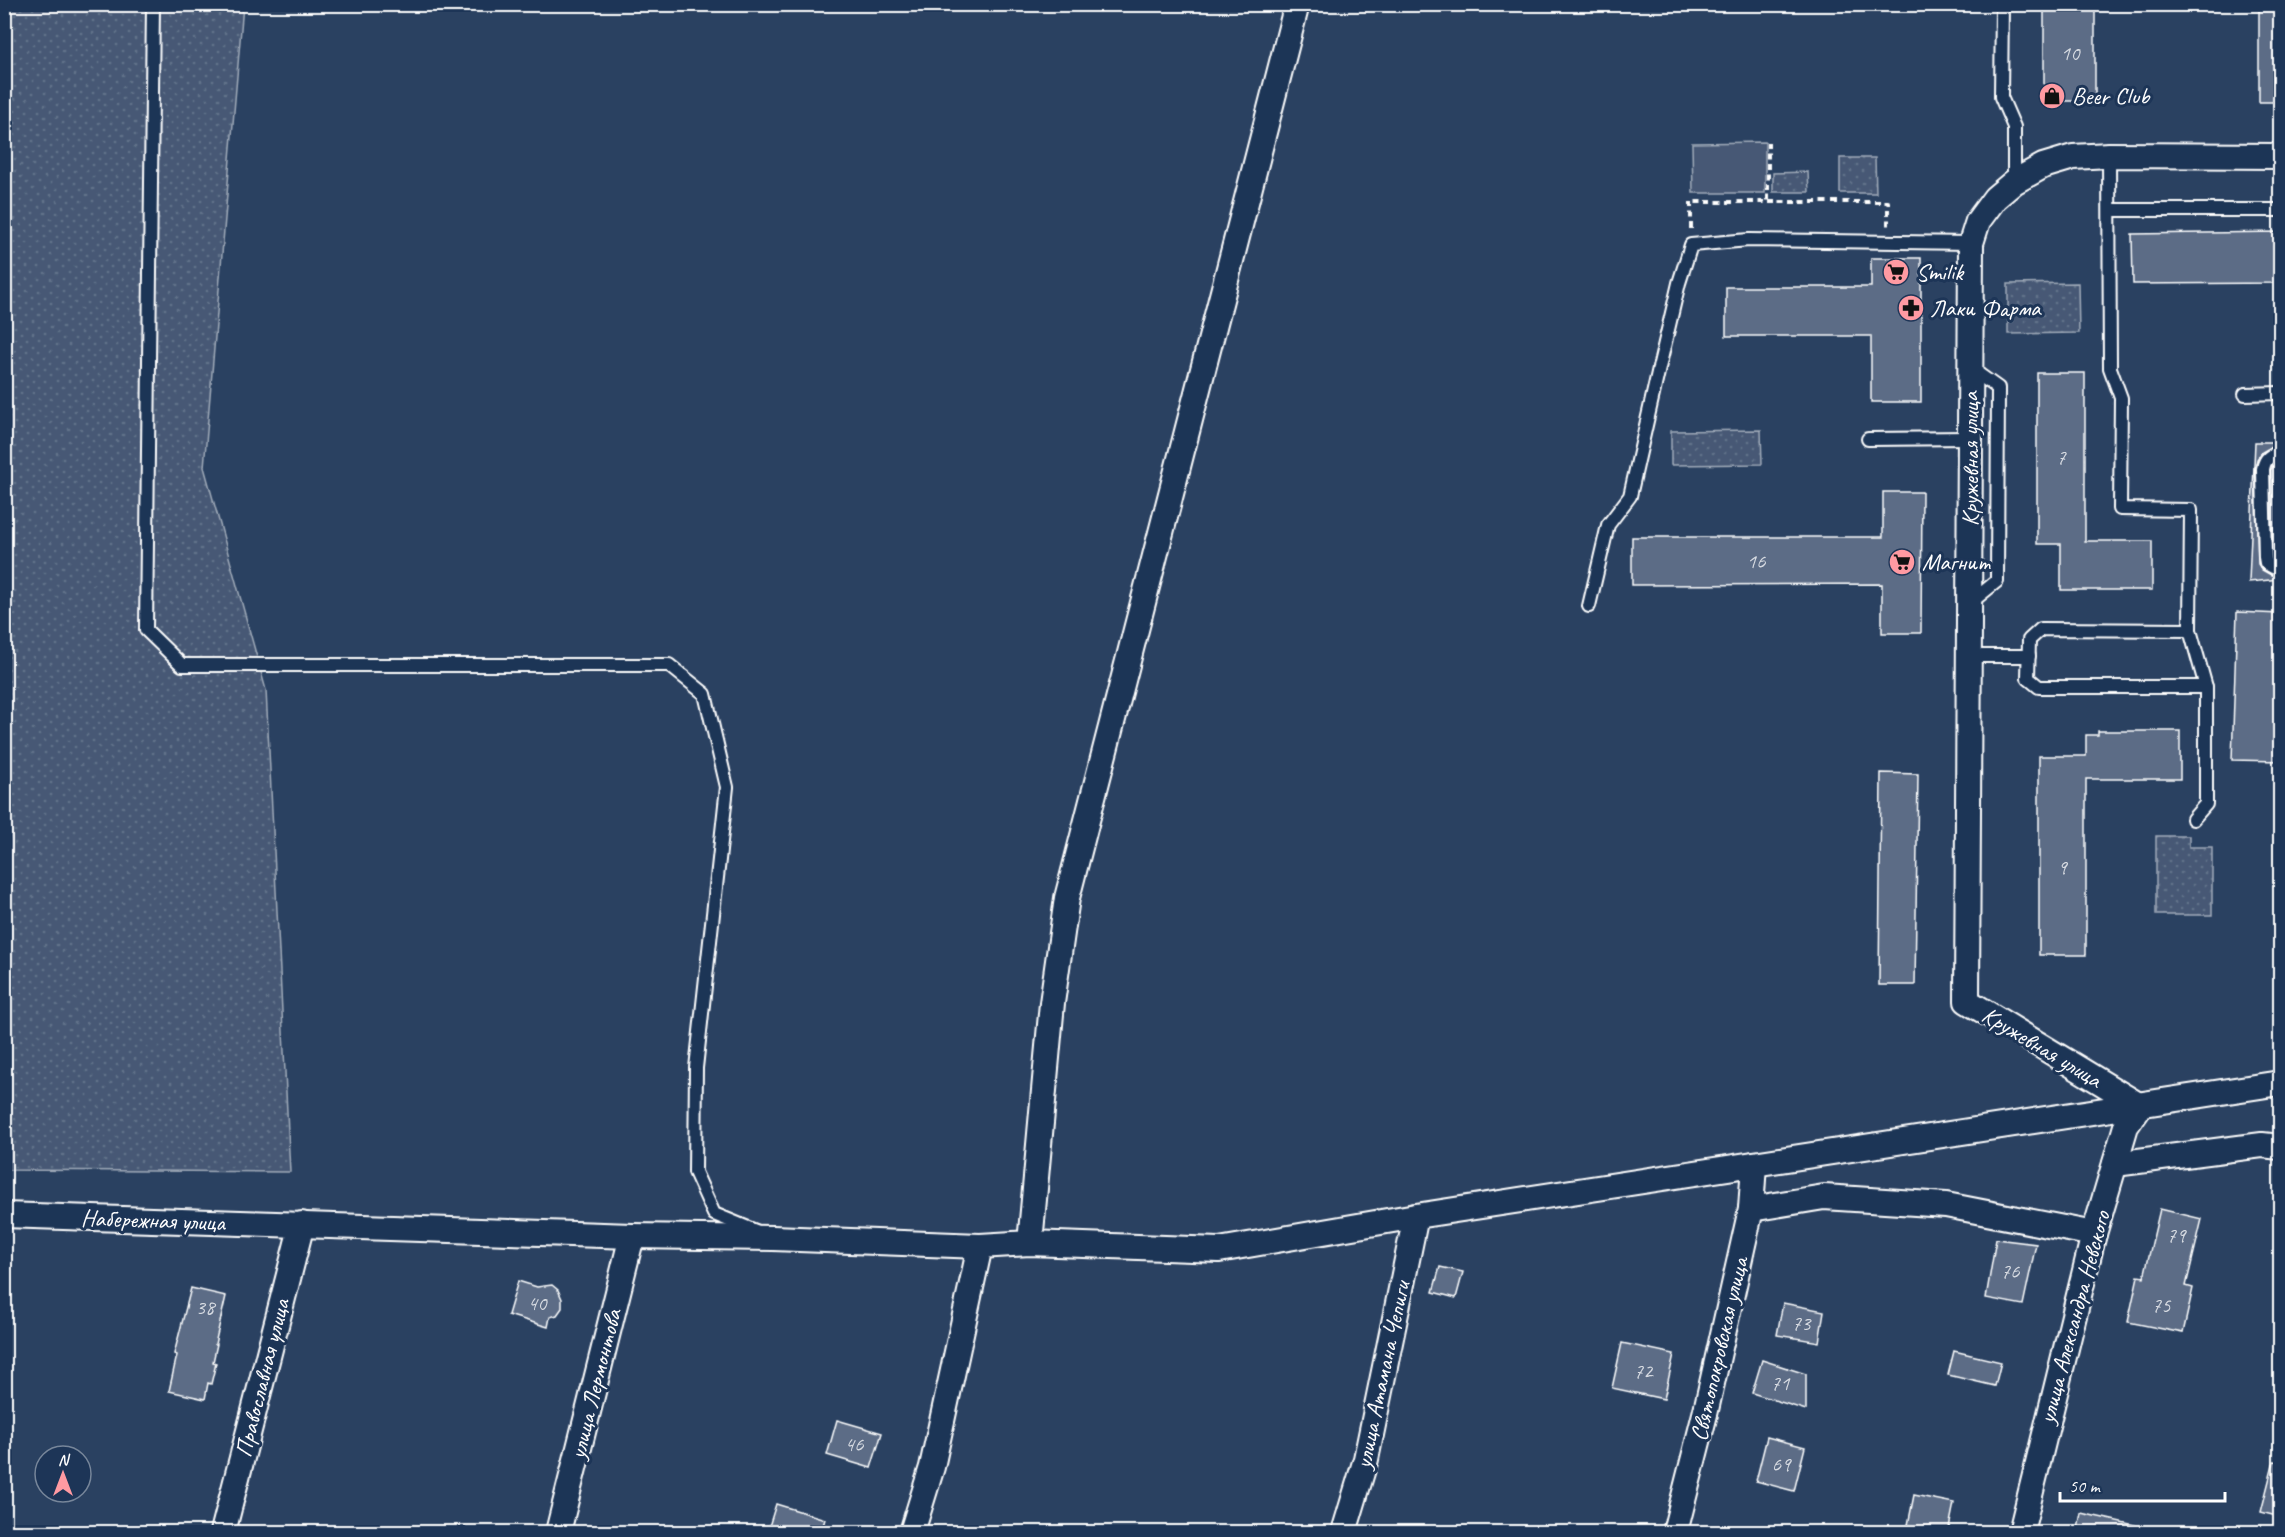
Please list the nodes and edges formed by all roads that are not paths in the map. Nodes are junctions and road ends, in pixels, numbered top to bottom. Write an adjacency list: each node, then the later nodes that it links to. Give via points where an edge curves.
1 (153, 4): 35 (lane, via 146,630 182,664 669,664 705,694 727,787 696,1068 695,1172 714,1214)
2 (1298, 4): 36 (street, via 1067,898 1052,1003)
3 (2002, 4): 6 (lane, via 2001,97 2013,128)
4 (2109, 155): 5 (street, Кружевная улица); 6 (street, Кружевная улица, via 2073,157 2043,166); 7 (lane)
5 (2280, 156)
6 (2013, 182): 9 (street, Кружевная улица, via 1978,221)
7 (2110, 210): 8 (lane); 19 (lane, via 2110,368 2121,398 2120,510 2191,510)
8 (2280, 210)
9 (1971, 243): 10 (street, Кружевная улица); 18 (lane, via 1749,240 1691,245 1630,496 1608,525)
10 (1970, 368): 13 (street, Кружевная улица); 17 (lane, via 1998,388 1998,399 1997,581)
11 (2280, 393): 12 (lane)
12 (2245, 394)
13 (1970, 438): 14 (lane); 17 (street, Кружевная улица)
14 (1868, 439)
15 (2280, 453): 16 (lane, via 2271,455 2263,469 2266,563)
16 (2280, 568)
17 (1969, 604): 20 (street, Кружевная улица)
18 (1589, 606)
19 (2190, 630): 21 (lane, via 2041,629 2029,640); 22 (lane)
20 (1969, 656): 21 (lane); 25 (street, Кружевная улица, via 1967,1001)
21 (2029, 657): 22 (lane, via 2028,678 2039,687)
22 (2206, 687): 23 (lane, via 2206,804)
23 (2193, 819)
24 (2280, 1083): 25 (street, Набережная улица)
25 (2140, 1106): 27 (street, Набережная улица); 28 (street, улица Александра Невского, via 2126,1126)
26 (2280, 1147): 28 (street, via 2262,1145)
27 (1754, 1164): 29 (street, Святопокровская улица); 31 (street, Набережная улица)
28 (2115, 1164): 33 (street, улица Александра Невского)
29 (1751, 1209): 33 (street, via 1824,1197 1946,1205); 42 (street, Святопокровская улица)
30 (4, 1215): 32 (street, Набережная улица)
31 (1416, 1216): 36 (street, Набережная улица, via 1218,1250); 41 (street, улица Атамана Чепиги, via 1366,1459)
32 (302, 1224): 34 (street, Набережная улица); 38 (street, Православная улица)
33 (2094, 1234): 43 (street, улица Александра Невского)
34 (632, 1236): 35 (street, Набережная улица); 39 (street, улица Лермонтова)
35 (773, 1238): 37 (street, Набережная улица)
36 (1030, 1243): 37 (street, Набережная улица)
37 (980, 1246): 40 (street, via 932,1467)
38 (223, 1533)
39 (558, 1533)
40 (912, 1533)
41 (1344, 1533)
42 (1675, 1533)
43 (2021, 1533)

